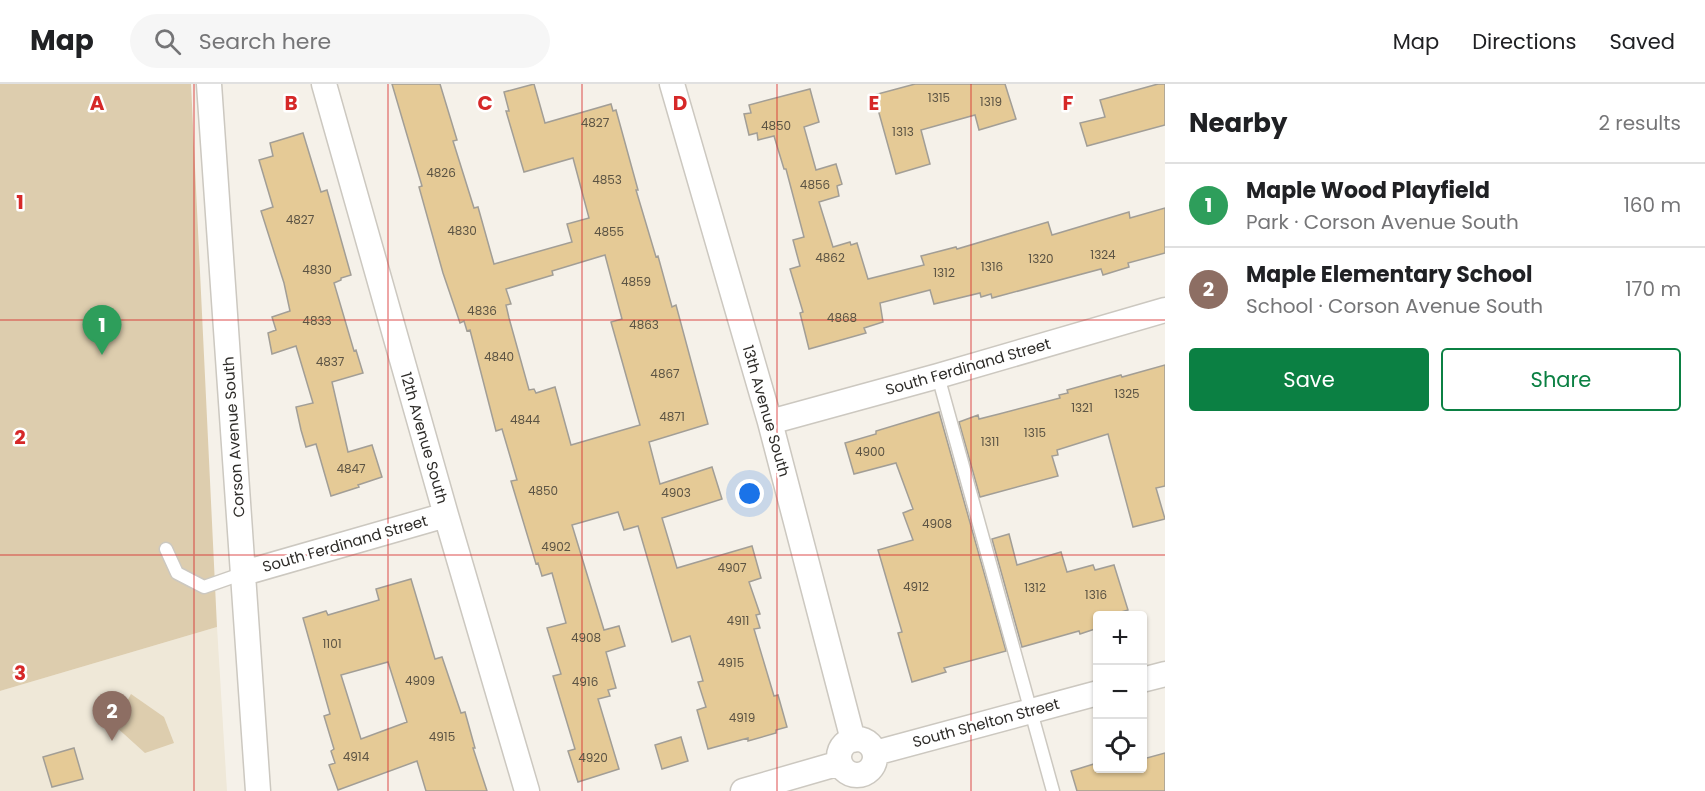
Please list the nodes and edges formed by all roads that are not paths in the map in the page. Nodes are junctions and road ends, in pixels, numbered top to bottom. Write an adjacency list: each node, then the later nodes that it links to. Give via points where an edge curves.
1 (209, 84): 9 (street, Corson Avenue South)
2 (324, 84): 7 (street, 12th Avenue South)
3 (672, 84): 6 (street, 13th Avenue South)
4 (1165, 310): 5 (street, South Ferdinand Street)
5 (938, 376): 6 (street, South Ferdinand Street); 13 (lane)
6 (770, 422): 14 (street, 13th Avenue South)
7 (446, 515): 9 (street, South Ferdinand Street); 19 (street, 12th Avenue South)
8 (166, 549): 9 (lane, via 177,573 204,587)
9 (244, 573): 18 (street, Corson Avenue South)
10 (1165, 674): 11 (street)
11 (1147, 679)
12 (1093, 694): 13 (street, South Shelton Street)
13 (1031, 712): 15 (street, South Shelton Street); 21 (lane)
14 (853, 740): 15 (street, via 866,741); 16 (street, via 841,749)
15 (875, 753): 17 (street)
16 (840, 763): 17 (street, via 846,772); 20 (street)
17 (865, 783)
18 (258, 791)
19 (527, 791)
20 (743, 791)
21 (1053, 791)

